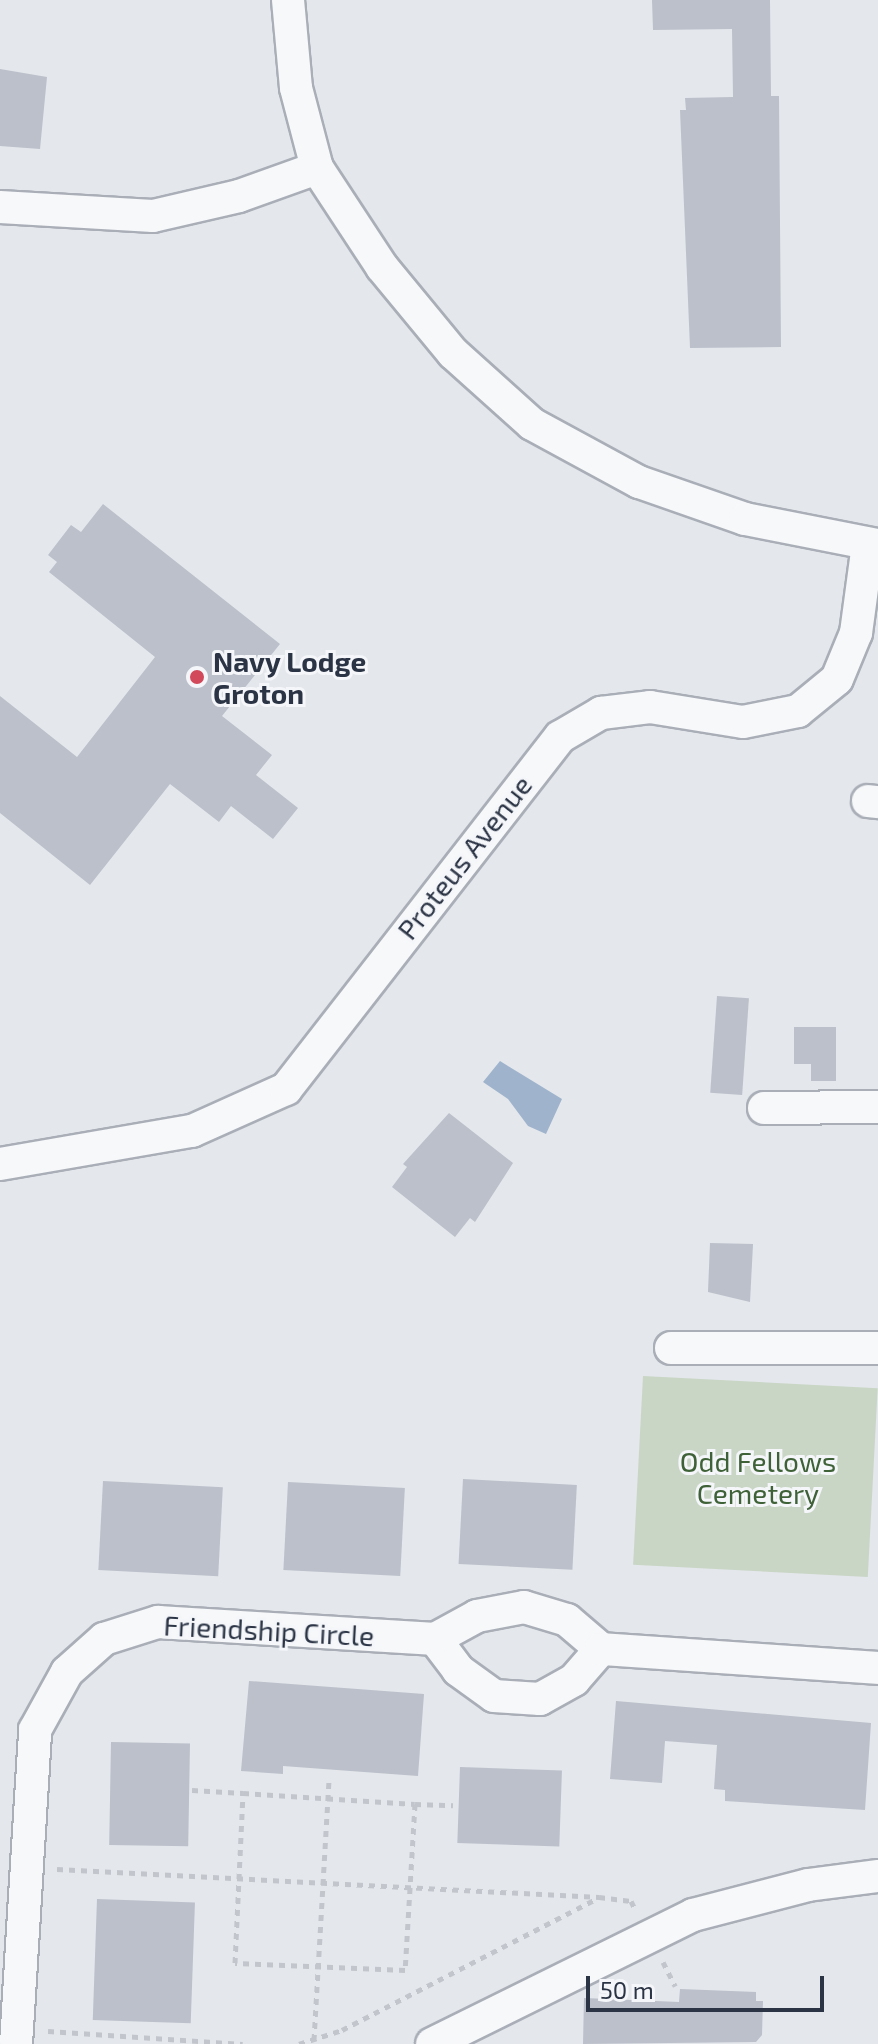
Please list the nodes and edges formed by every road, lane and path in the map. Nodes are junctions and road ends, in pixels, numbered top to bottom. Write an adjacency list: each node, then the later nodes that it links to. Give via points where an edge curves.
1 (288, 0): 2 (street, via 296,88)
2 (317, 168): 3 (street, via 239,196 153,216); 4 (street, via 382,267 453,353 532,424 639,482 745,519)
3 (0, 207)
4 (873, 545): 7 (street, Proteus Avenue, via 856,633 837,679 798,711 743,722 650,707 601,713 560,737 286,1089 192,1131)
5 (878, 1107): 6 (street)
6 (764, 1108)
7 (0, 1164)
8 (671, 1348): 9 (street)
9 (878, 1348)
10 (435, 1639): 11 (street, via 477,1616 524,1607 567,1620); 11 (street, via 458,1670 494,1696 540,1699 574,1680); 28 (street, Friendship Circle, via 158,1622 104,1639 67,1672 35,1730 28,1780)
11 (601, 1649): 12 (street)
12 (878, 1668)
13 (329, 1777): 16 (path)
14 (192, 1790): 15 (path)
15 (243, 1793): 16 (path); 21 (path)
16 (328, 1798): 17 (path); 22 (path)
17 (415, 1804): 18 (path); 23 (path)
18 (453, 1805)
19 (42, 1868): 21 (path)
20 (878, 1876): 25 (street, via 808,1885 693,1915)
21 (240, 1877): 22 (path); 26 (path, via 235,1963)
22 (323, 1883): 23 (path); 26 (path)
23 (411, 1887): 24 (path); 26 (path, via 405,1970)
24 (599, 1897): 25 (path, via 631,1901); 29 (path)
25 (649, 1936): 27 (path); 32 (street)
26 (319, 1967): 29 (path)
27 (675, 1986)
28 (25, 2037): 30 (path)
29 (314, 2040): 31 (path)
30 (243, 2044)
31 (299, 2044)
32 (432, 2044)

